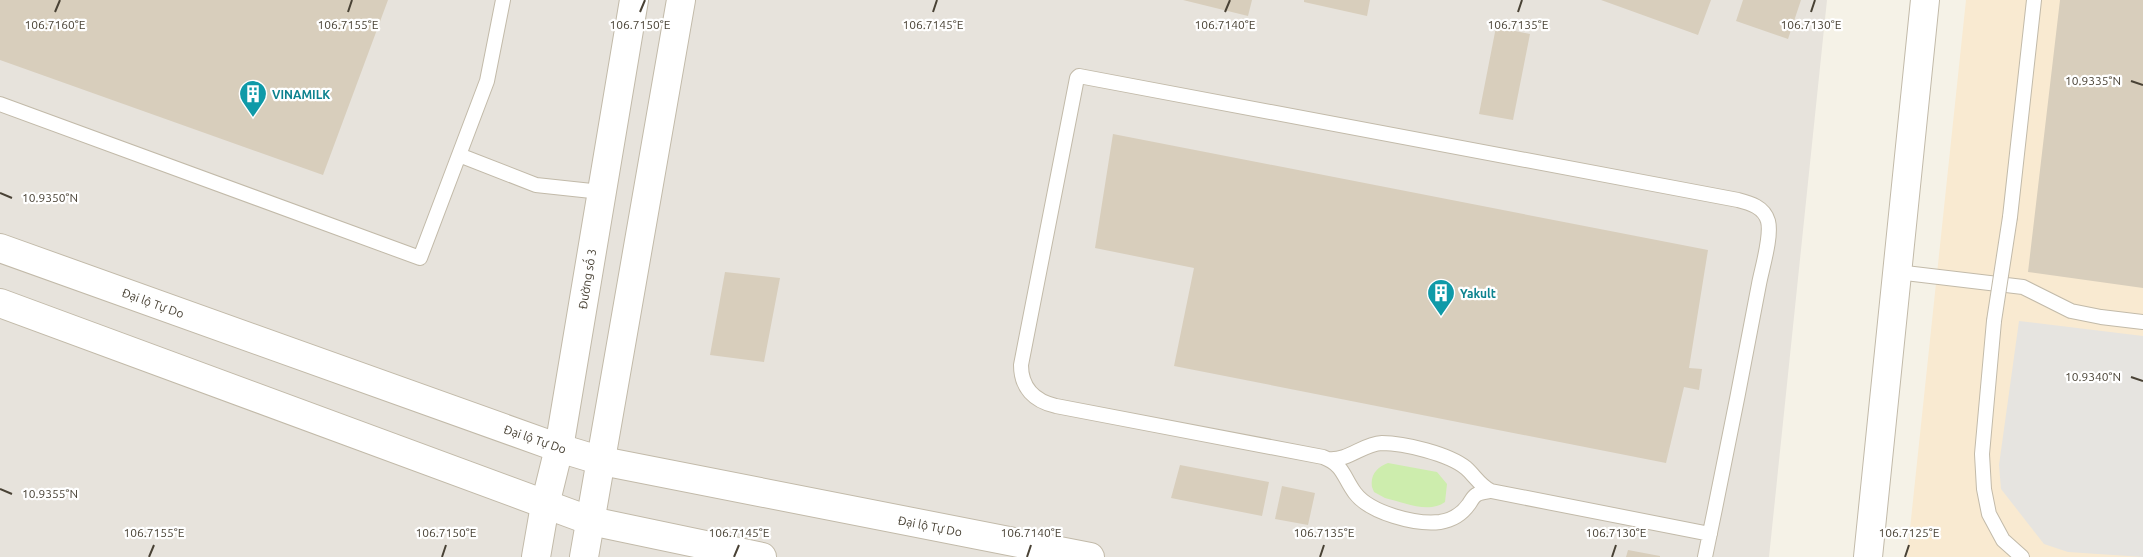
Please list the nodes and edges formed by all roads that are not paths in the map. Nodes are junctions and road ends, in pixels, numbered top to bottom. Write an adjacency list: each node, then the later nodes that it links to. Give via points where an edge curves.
1 (503, 0): 7 (lane, via 487,81)
2 (634, 0): 8 (street, Đường số 3)
3 (681, 0): 15 (street)
4 (1924, 0): 10 (street)
5 (2034, 0): 26 (lane, bridge, via 2010,217 1994,321 1982,454 1984,489 1990,514 2004,540)
6 (0, 104): 7 (lane, via 420,258)
7 (459, 156): 8 (lane, via 536,186)
8 (601, 192): 13 (street, Đường số 3)
9 (0, 248): 13 (street, Đại lộ Tự Do)
10 (1897, 272): 12 (lane, via 2023,287 2072,311); 25 (street)
11 (0, 303): 17 (street)
12 (2143, 322)
13 (560, 448): 15 (street, Đại lộ Tự Do); 17 (street, Đường số 3)
14 (1328, 459): 16 (lane, via 1344,459 1365,447 1383,443 1438,453 1459,463); 16 (lane, via 1338,464 1363,501 1380,512 1399,517 1429,522 1448,520 1464,510 1477,494); 19 (lane, via 1048,404 1026,388 1021,365 1078,77 1738,200 1755,206 1765,215 1769,228)
15 (602, 461): 18 (street); 23 (street, Đại lộ Tự Do)
16 (1491, 491): 19 (lane)
17 (545, 505): 18 (street); 20 (street, Đường số 3)
18 (591, 521): 21 (street); 22 (street)
19 (1710, 534): 24 (lane)
20 (536, 557)
21 (584, 557)
22 (762, 557)
23 (1090, 557)
24 (1705, 557)
25 (1868, 557)
26 (2022, 557)

